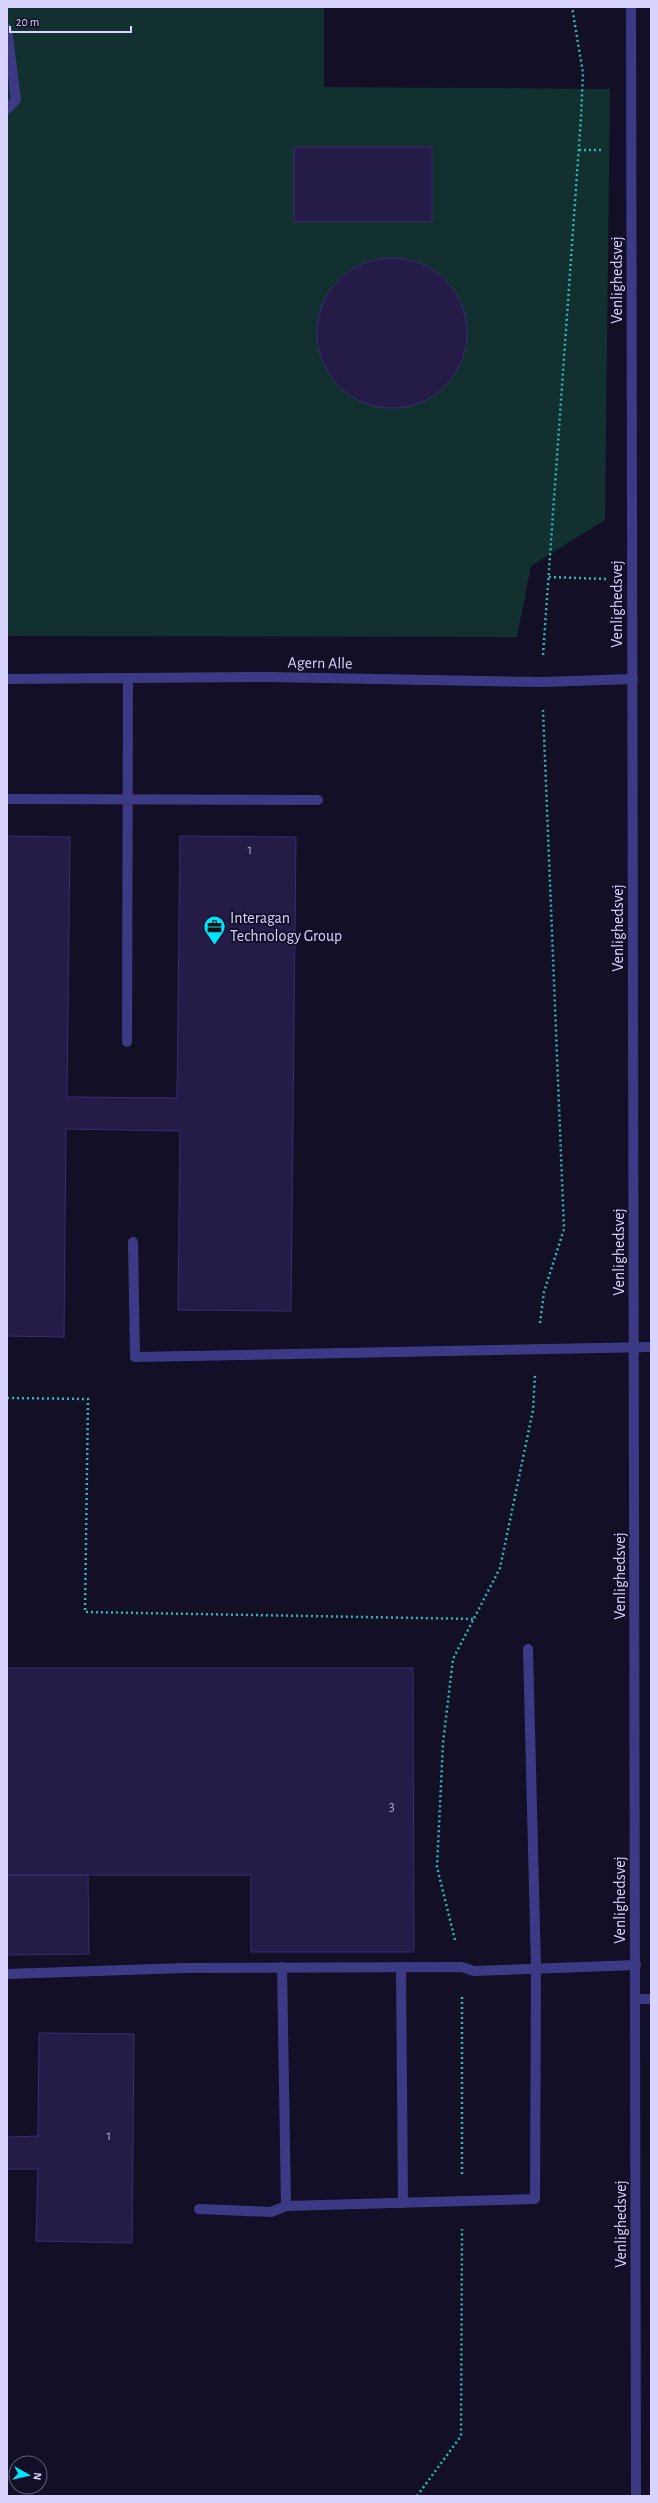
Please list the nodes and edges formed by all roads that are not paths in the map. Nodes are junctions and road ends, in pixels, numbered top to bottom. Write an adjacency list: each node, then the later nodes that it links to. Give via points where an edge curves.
1 (631, 7): 6 (street, Venlighedsvej)
2 (7, 29): 3 (street, via 16,100)
3 (7, 109)
4 (128, 678): 5 (street, Agern Alle); 6 (street, Agern Alle, via 268,677 542,682); 8 (street)
5 (7, 679)
6 (633, 679): 13 (street, Venlighedsvej)
7 (7, 799): 8 (street)
8 (128, 799): 9 (street); 10 (street)
9 (318, 800)
10 (127, 1042)
11 (133, 1242): 13 (street, via 135,1358)
12 (651, 1347): 13 (street)
13 (634, 1348): 15 (street, Venlighedsvej)
14 (528, 1649): 18 (street)
15 (636, 1965): 18 (street); 20 (street, Venlighedsvej)
16 (282, 1967): 17 (street); 19 (street); 23 (street)
17 (401, 1967): 18 (street, via 462,1966 474,1971); 22 (street)
18 (536, 1968): 22 (street, via 535,2199)
19 (7, 1974)
20 (636, 1999): 21 (street); 25 (street, Venlighedsvej)
21 (651, 1999)
22 (403, 2203): 23 (street)
23 (286, 2206): 24 (street, via 271,2212)
24 (199, 2209)
25 (636, 2496)

